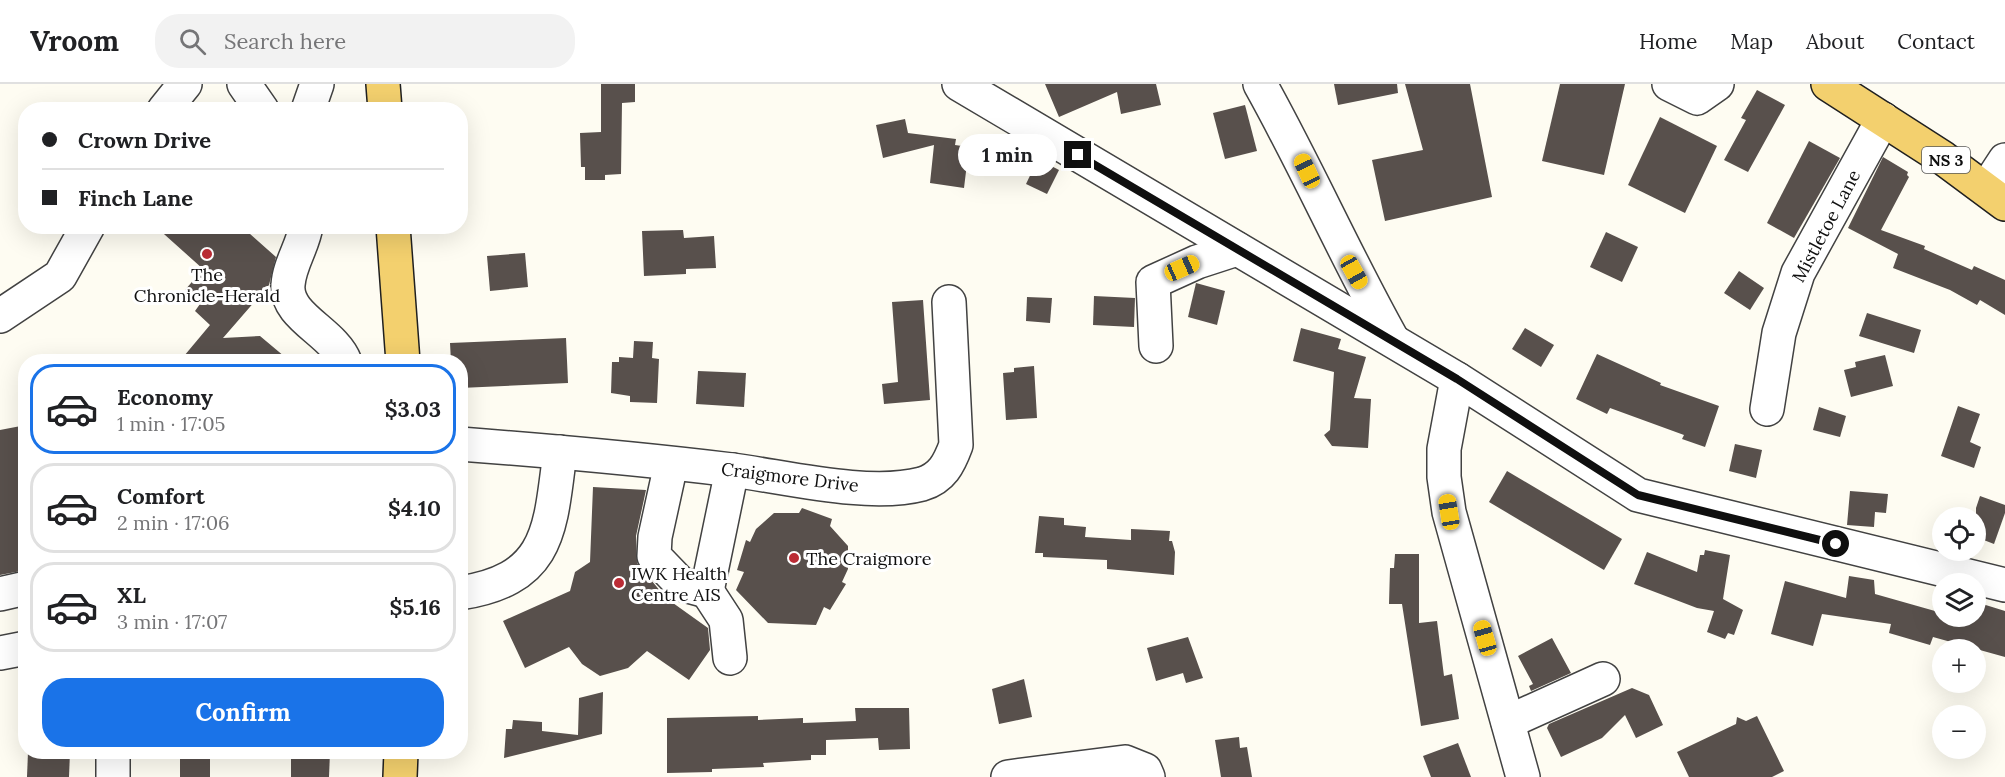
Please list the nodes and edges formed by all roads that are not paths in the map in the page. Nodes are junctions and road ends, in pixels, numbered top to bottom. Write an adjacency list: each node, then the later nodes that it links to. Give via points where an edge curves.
1 (184, 84): 10 (street)
2 (244, 84): 11 (street)
3 (317, 84): 12 (street)
4 (383, 84): 13 (main road)
5 (959, 84): 20 (street)
6 (1260, 84): 23 (street, via 1298,151 1354,272)
7 (1669, 84): 8 (street, via 1697,98)
8 (1717, 84)
9 (1828, 84): 14 (main road, NS 3)
10 (170, 102)
11 (256, 102)
12 (311, 102)
13 (384, 102)
14 (1884, 119): 16 (main road, NS 3); 28 (street, Mistletoe Lane, via 1798,273 1779,333)
15 (2005, 160): 16 (street)
16 (1996, 197)
17 (84, 234): 22 (street, via 60,276)
18 (304, 234): 25 (street, via 288,285 290,301)
19 (394, 234): 26 (main road)
20 (1237, 249): 23 (street); 24 (street, via 1153,282)
21 (949, 302): 32 (street, Craigmore Drive, via 956,445 939,477 922,484 842,486)
22 (0, 316)
23 (1393, 340): 27 (street)
24 (1156, 346)
25 (342, 354)
26 (402, 354)
27 (1457, 379): 33 (street, via 1638,495); 42 (street, via 1444,449 1449,512)
28 (1767, 409)
29 (468, 445): 30 (street, Craigmore Drive)
30 (560, 452): 31 (street, Craigmore Drive); 35 (street, via 551,517 535,558 500,584)
31 (671, 464): 32 (street, Craigmore Drive); 36 (street, via 654,556 681,584)
32 (732, 470): 36 (street)
33 (2005, 585)
34 (18, 590): 37 (street)
35 (468, 590)
36 (707, 591): 40 (street, via 726,620)
37 (0, 594)
38 (18, 650): 39 (street)
39 (0, 653)
40 (730, 658)
41 (1603, 679): 42 (street)
42 (1508, 722): 49 (street)
43 (113, 759): 45 (street)
44 (401, 759): 46 (main road)
45 (113, 777)
46 (400, 777)
47 (1008, 777): 48 (street, via 1125,762 1145,770)
48 (1148, 777)
49 (1523, 777)

